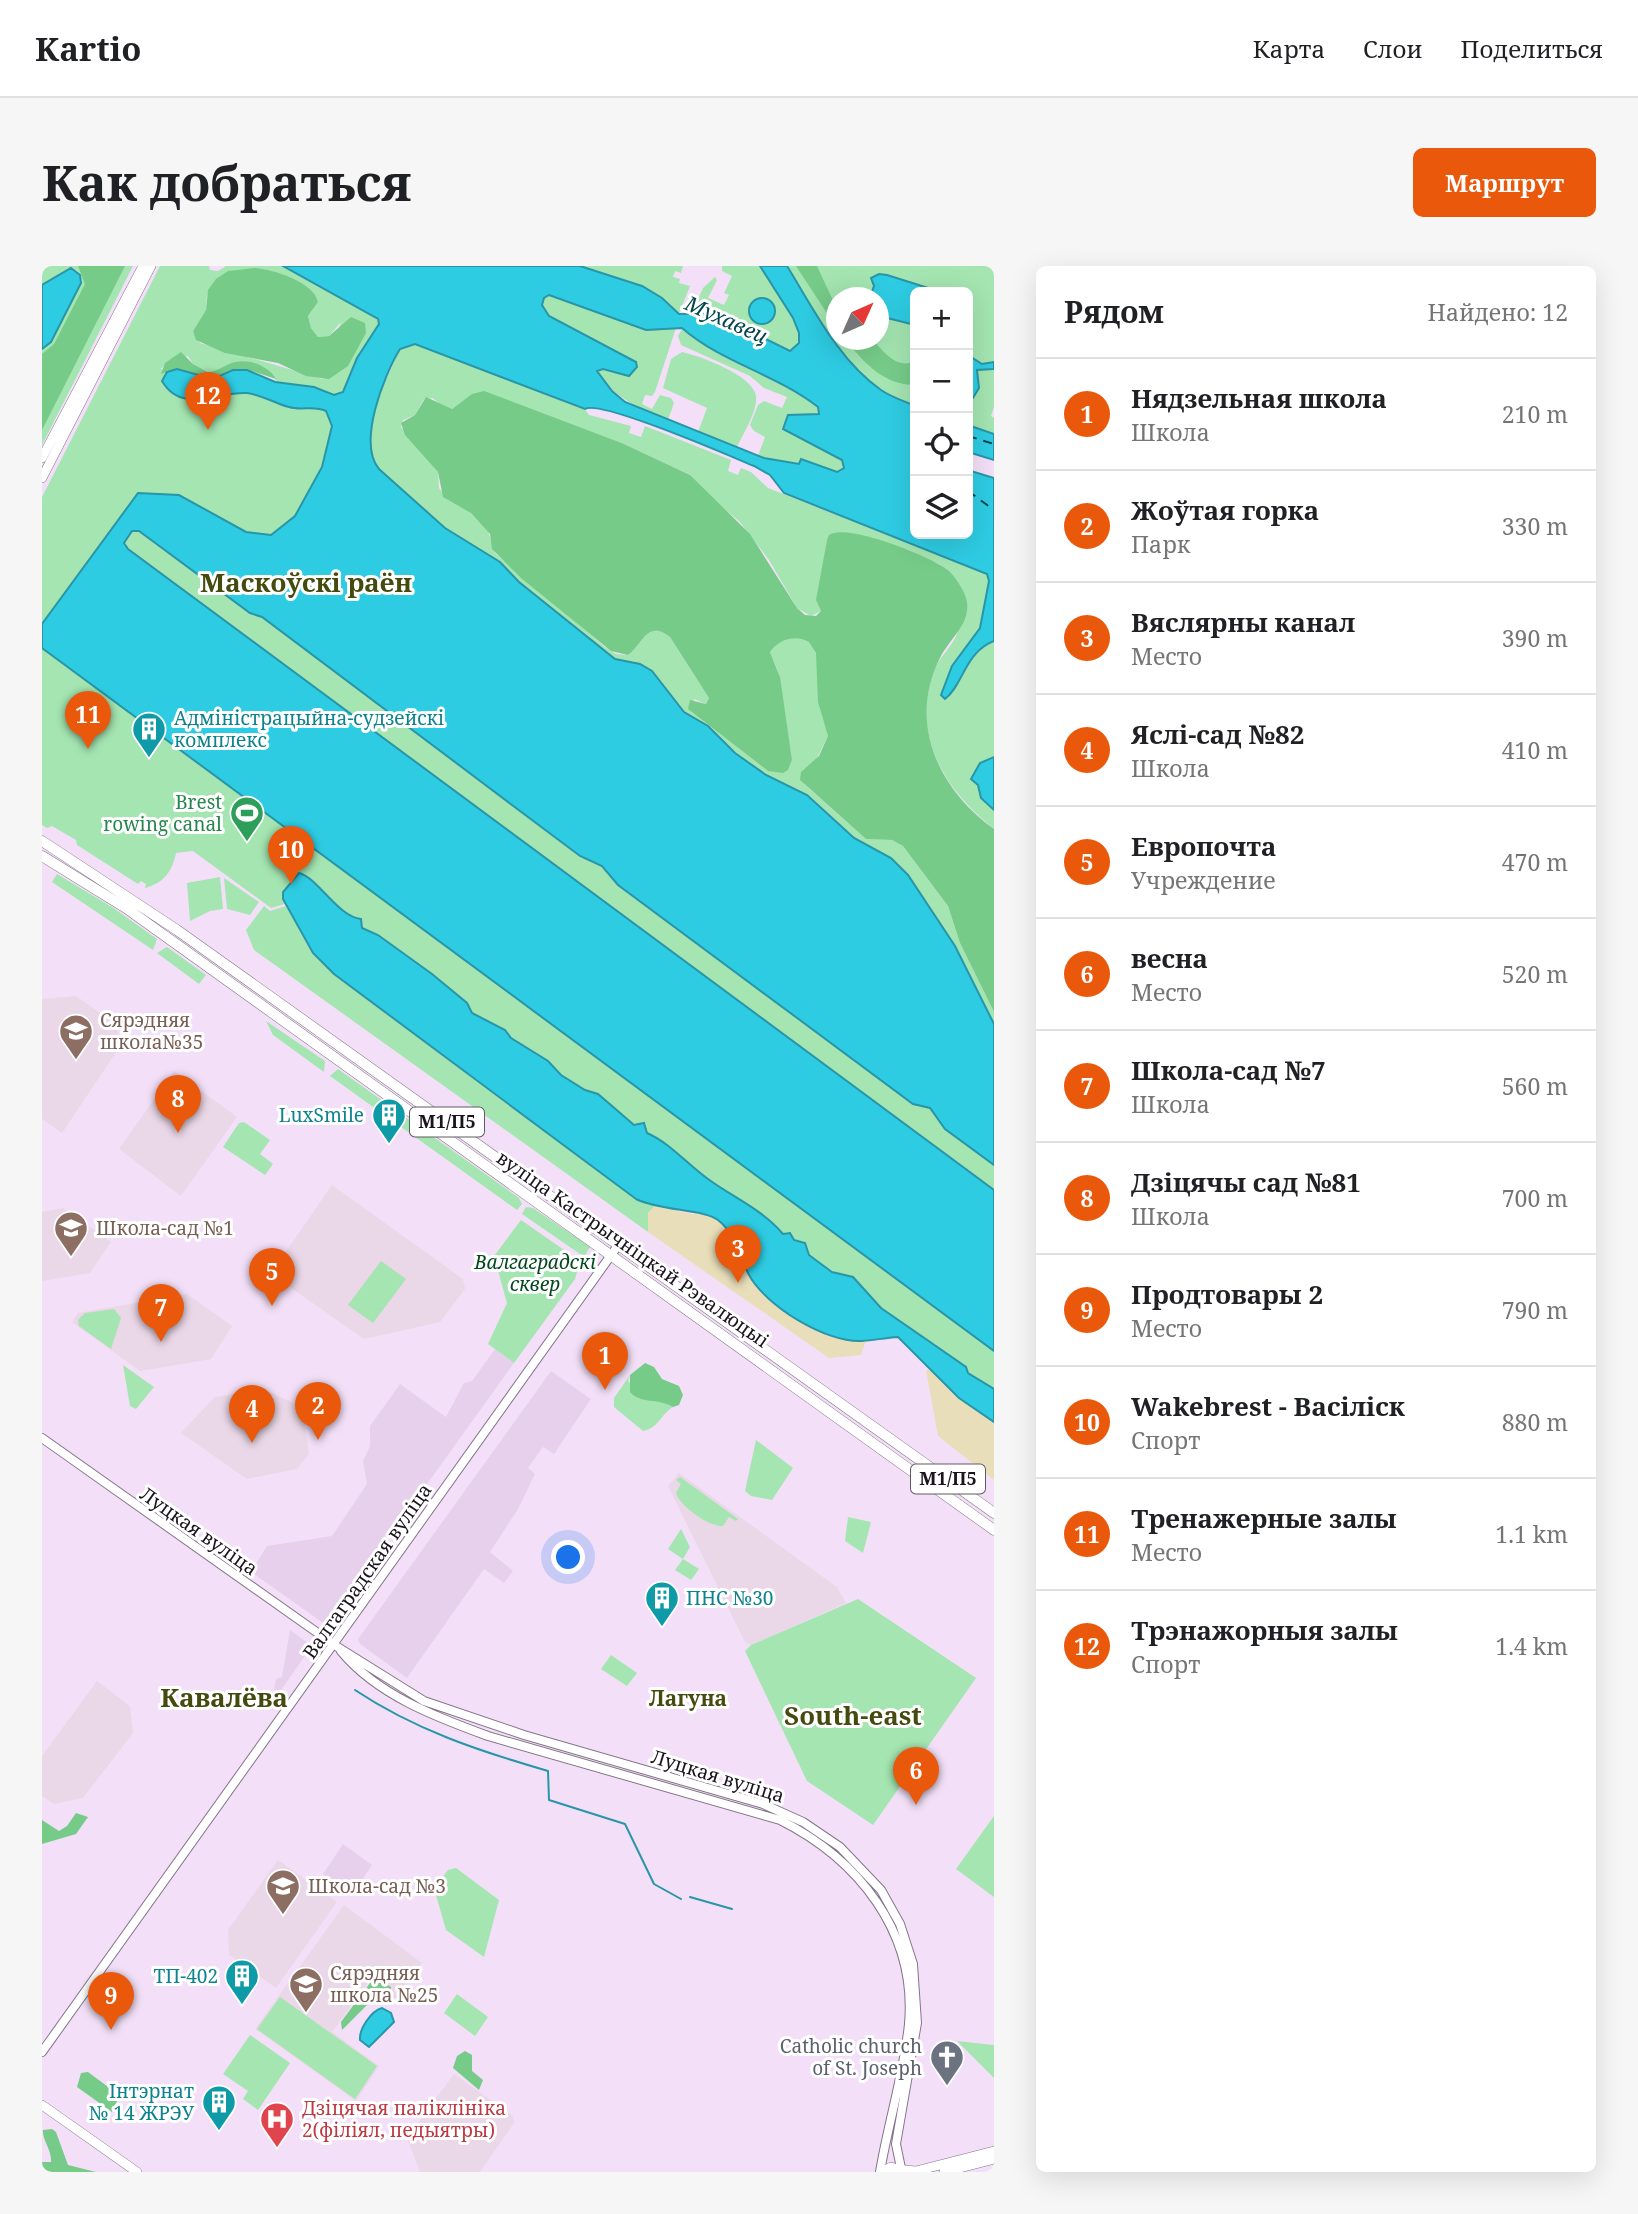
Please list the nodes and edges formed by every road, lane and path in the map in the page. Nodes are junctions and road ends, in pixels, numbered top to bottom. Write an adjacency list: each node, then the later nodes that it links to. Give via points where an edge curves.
1 (143, 266): 3 (main road)
2 (151, 266): 4 (main road)
3 (42, 458)
4 (42, 478)
5 (42, 841): 7 (highway, вуліца Кастрычніцкай Рэвалюцыі / М1/П5)
6 (42, 856): 8 (highway, вуліца Кастрычніцкай Рэвалюцыі / М1/П5)
7 (210, 953): 8 (highway); 9 (highway, вуліца Кастрычніцкай Рэвалюцыі / М1/П5)
8 (203, 963): 10 (highway, вуліца Кастрычніцкай Рэвалюцыі / М1/П5)
9 (228, 965): 10 (highway); 11 (highway, вуліца Кастрычніцкай Рэвалюцыі / М1/П5)
10 (220, 976): 12 (highway, вуліца Кастрычніцкай Рэвалюцыі / М1/П5)
11 (619, 1244): 12 (street, Валгаградская вуліца); 13 (highway, вуліца Кастрычніцкай Рэвалюцыі / М1/П5)
12 (611, 1256): 14 (highway, вуліца Кастрычніцкай Рэвалюцыі / М1/П5); 20 (street, Валгаградская вуліца)
13 (801, 1374): 14 (highway); 15 (highway, вуліца Кастрычніцкай Рэвалюцыі / М1/П5)
14 (793, 1384): 16 (highway, вуліца Кастрычніцкай Рэвалюцыі / М1/П5)
15 (830, 1394): 16 (highway); 18 (highway, вуліца Кастрычніцкай Рэвалюцыі / М1/П5)
16 (822, 1405): 19 (highway, вуліца Кастрычніцкай Рэвалюцыі / М1/П5)
17 (42, 1438): 20 (street, Луцкая вуліца)
18 (994, 1513)
19 (994, 1530)
20 (336, 1646): 21 (street, Луцкая вуліца, via 424,1701); 22 (street, Луцкая вуліца, via 352,1664 420,1709); 25 (street, Валгаградская вуліца)
21 (524, 1735): 22 (street); 23 (street, Луцкая вуліца)
22 (521, 1745): 24 (street, Луцкая вуліца)
23 (728, 1795): 24 (street); 29 (street, Луцкая вуліца, via 784,1812 832,1840 874,1880 900,1924 913,1964 917,2023 896,2144)
24 (725, 1805): 31 (street, Луцкая вуліца, via 780,1820 818,1840 874,1895 896,1939 906,1973 909,2022)
25 (42, 2052)
26 (42, 2105): 30 (main road)
27 (994, 2151): 29 (main road)
28 (994, 2159): 32 (main road)
29 (904, 2170): 31 (main road, via 891,2166)
30 (137, 2172)
31 (881, 2172)
32 (944, 2172)

